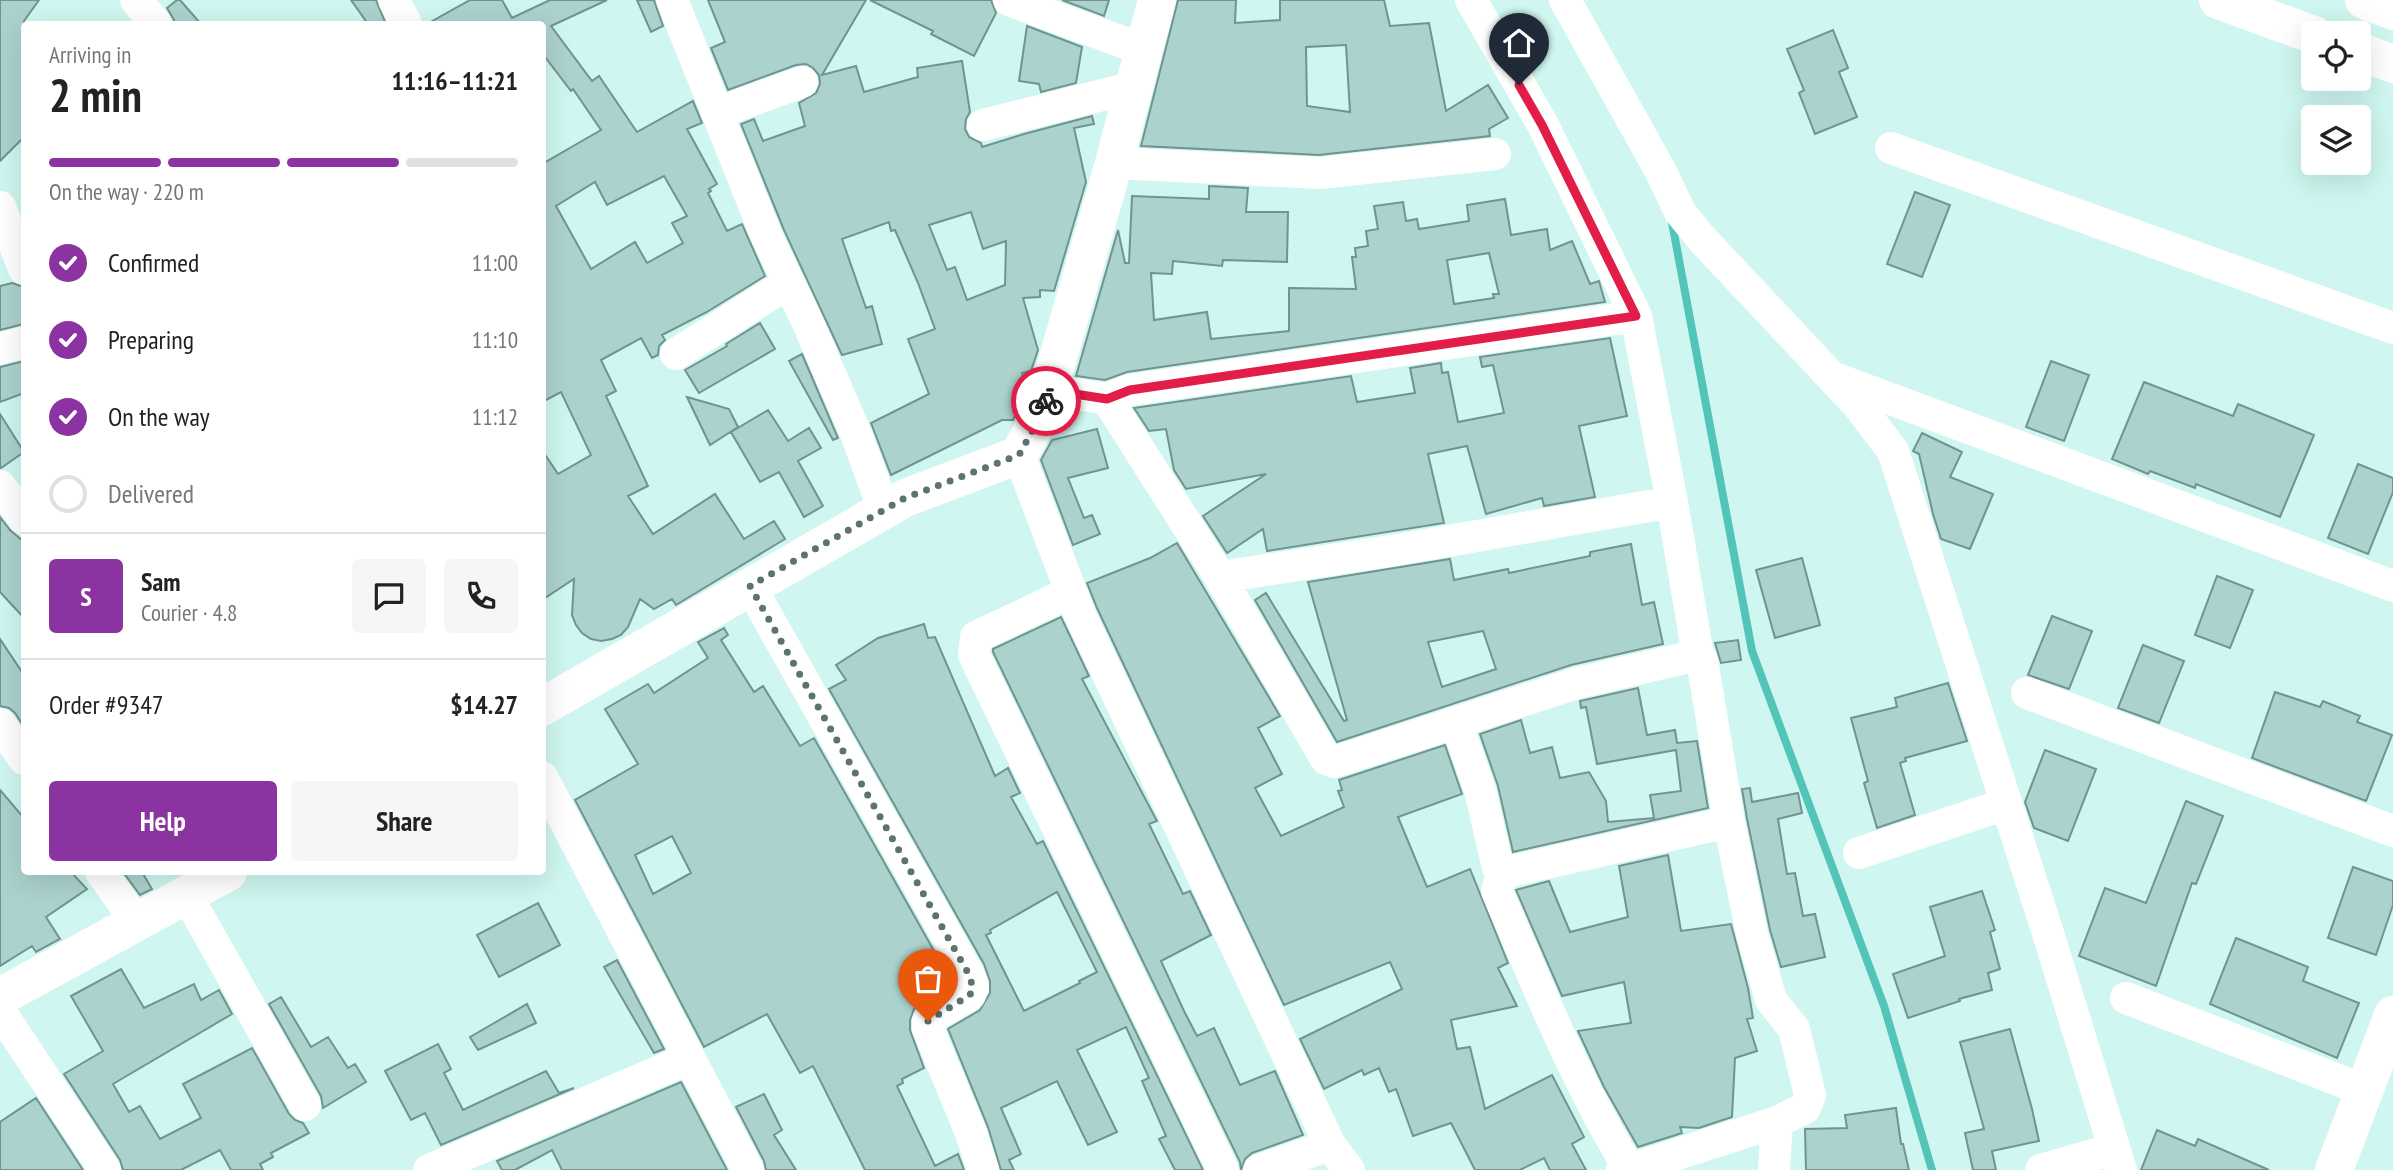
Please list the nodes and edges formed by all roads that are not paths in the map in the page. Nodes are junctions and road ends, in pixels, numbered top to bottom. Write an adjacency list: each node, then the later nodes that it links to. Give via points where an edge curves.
1 (136, 0): 9 (street)
2 (394, 0): 10 (street)
3 (672, 0): 17 (street)
4 (1009, 0): 12 (street)
5 (1157, 0): 12 (street)
6 (1471, 0): 25 (street, via 1542,125)
7 (1565, 0): 30 (street, via 1680,212)
8 (2218, 0): 11 (street)
9 (154, 21)
10 (404, 21)
11 (2301, 30)
12 (1144, 50): 16 (street)
13 (2371, 56): 14 (street)
14 (2393, 64)
15 (802, 82): 17 (street)
16 (1134, 87): 18 (street); 21 (street)
17 (717, 113): 24 (street)
18 (983, 125)
19 (1891, 148): 26 (street)
20 (1495, 154): 21 (street, via 1320,173)
21 (1114, 163): 31 (street)
22 (0, 207): 23 (street)
23 (21, 261)
24 (788, 283): 29 (street); 36 (street, via 856,434)
25 (1636, 316): 32 (street, via 1130,390); 35 (street)
26 (2393, 328)
27 (21, 343): 28 (street)
28 (0, 349)
29 (676, 354)
30 (1832, 377): 40 (street); 49 (street, via 1893,450 1900,467)
31 (1049, 390): 32 (street); 33 (street, via 1044,410)
32 (1107, 399): 38 (street)
33 (1019, 455): 36 (street); 41 (street)
34 (0, 486): 37 (street)
35 (1672, 502): 38 (street); 42 (street)
36 (884, 510): 39 (street)
37 (21, 515)
38 (1220, 578): 45 (street, via 1326,759 1334,762)
39 (750, 586): 44 (street); 72 (street, via 971,980 970,995 932,1017 928,1029)
40 (2393, 586)
41 (1071, 592): 66 (street); 73 (street, via 976,637 974,655)
42 (1698, 655): 45 (street, via 1577,683); 50 (street)
43 (2027, 693): 51 (street)
44 (546, 705)
45 (1456, 722): 53 (street)
46 (0, 724): 47 (street)
47 (21, 755)
48 (546, 785): 62 (street)
49 (2006, 804): 52 (street); 68 (street)
50 (1729, 822): 53 (street); 65 (street, via 1755,947 1771,1000 1794,1029 1810,1095 1805,1108)
51 (2393, 831)
52 (1859, 853)
53 (1502, 873): 76 (street, via 1497,891 1547,1009 1624,1160)
54 (104, 875): 57 (street)
55 (222, 875): 56 (street)
56 (186, 894): 57 (street); 64 (street)
57 (135, 921): 58 (street)
58 (0, 997)
59 (2126, 998): 63 (street)
60 (0, 1011): 69 (street)
61 (2393, 1015): 63 (street)
62 (688, 1059): 67 (street); 71 (street)
63 (2364, 1090): 80 (street)
64 (305, 1105)
65 (1777, 1122): 77 (street); 78 (street)
66 (1330, 1145): 74 (street); 75 (street)
67 (493, 1158): 70 (street)
68 (2117, 1160): 79 (street)
69 (105, 1170)
70 (429, 1170)
71 (748, 1170)
72 (983, 1170)
73 (1223, 1170)
74 (1259, 1170)
75 (1349, 1170)
76 (1622, 1170)
77 (1628, 1170)
78 (1774, 1170)
79 (2041, 1170)
80 (2334, 1170)

